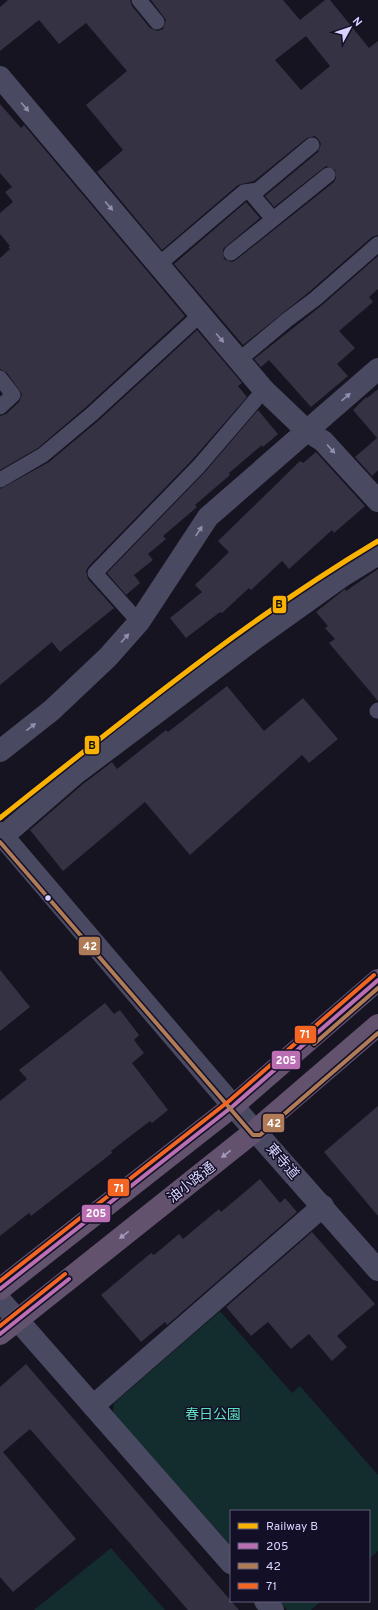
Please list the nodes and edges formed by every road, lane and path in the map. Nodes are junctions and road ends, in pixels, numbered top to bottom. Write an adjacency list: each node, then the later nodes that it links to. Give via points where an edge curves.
1 (139, 0): 2 (lane)
2 (157, 22)
3 (0, 77): 10 (street, one-way to 10)
4 (312, 145): 6 (lane, via 258,190)
5 (328, 175): 7 (lane)
6 (250, 192): 7 (lane); 10 (lane, via 244,192)
7 (273, 219): 9 (lane)
8 (378, 244): 12 (lane)
9 (231, 254)
10 (158, 265): 11 (street)
11 (200, 315): 12 (street, one-way to 12); 18 (lane, via 92,414 43,455)
12 (239, 360): 15 (street)
13 (378, 369): 17 (street, one-way to 13)
14 (0, 378): 16 (lane, via 13,395)
15 (264, 390): 17 (street); 21 (lane, via 199,466 95,573)
16 (0, 407)
17 (307, 431): 19 (street, one-way to 19, via 323,440); 21 (street, one-way to 17, via 208,517)
18 (0, 480)
19 (378, 501)
20 (378, 554): 23 (street, via 257,636 75,774)
21 (139, 622): 22 (street, one-way to 21, via 52,710 108,657)
22 (0, 751)
23 (1, 836): 26 (street, 東寺道)
24 (378, 980): 26 (highway)
25 (378, 1025): 27 (highway, 油小路通)
26 (233, 1106): 27 (street, 東寺道); 30 (highway)
27 (256, 1130): 28 (street, 東寺道); 32 (highway, 油小路通, one-way to 32)
28 (323, 1206): 29 (street, 東寺道); 34 (street)
29 (378, 1270)
30 (0, 1289)
31 (0, 1300): 32 (street)
32 (17, 1320): 33 (highway, 油小路通); 34 (street)
33 (0, 1334)
34 (93, 1406): 35 (street)
35 (230, 1561)
36 (266, 1602): 37 (street)
37 (273, 1610)

